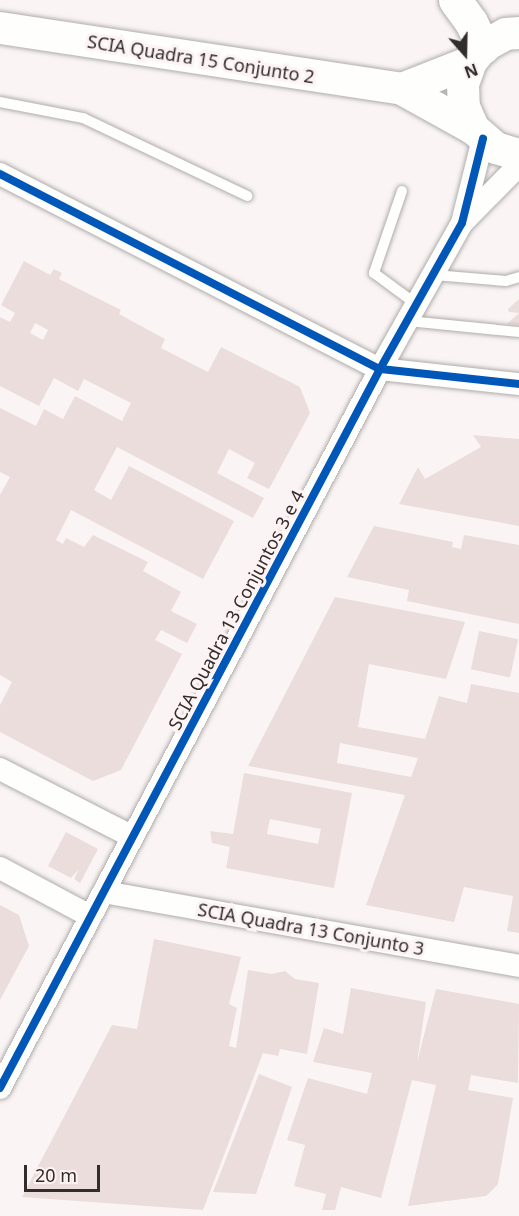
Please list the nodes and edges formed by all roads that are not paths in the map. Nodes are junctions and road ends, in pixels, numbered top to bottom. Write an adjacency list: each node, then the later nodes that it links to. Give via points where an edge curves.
1 (455, 0): 4 (highway, via 471,22)
2 (0, 28): 5 (street, SCIA Quadra 15 Conjunto 2)
3 (519, 33): 4 (street, SCIA Quadra 15 Conjunto 2, via 506,34)
4 (477, 55): 5 (street, SCIA Quadra 15 Conjunto 2); 7 (street, via 463,84 464,107)
5 (402, 89): 7 (street, SCIA Quadra 15 Conjunto 2)
6 (0, 102): 12 (lane, via 83,118)
7 (478, 134): 8 (street, SCIA Quadra 15 Conjunto 2, via 496,148); 13 (street, SCIA Quadra 13 Conjuntos 3 e 4)
8 (519, 154)
9 (519, 165): 13 (street, SCIA Quadra 13 Conjuntos 3 e 4)
10 (0, 174): 18 (street)
11 (402, 191): 16 (lane, via 374,273)
12 (247, 196)
13 (462, 223): 14 (street, SCIA Quadra 13 Conjuntos 3 e 4)
14 (434, 275): 15 (lane, via 506,281); 16 (street, SCIA Quadra 13 Conjuntos 3 e 4)
15 (519, 278)
16 (412, 313): 17 (lane); 18 (street, SCIA Quadra 13 Conjuntos 3 e 4)
17 (519, 332)
18 (380, 369): 19 (street); 21 (street, SCIA Quadra 13 Conjuntos 3 e 4)
19 (519, 384)
20 (0, 768): 21 (street)
21 (133, 837): 23 (street, SCIA Quadra 13 Conjuntos 3 e 4)
22 (0, 868): 24 (street)
23 (104, 892): 24 (street, SCIA Quadra 13 Conjuntos 3 e 4); 25 (street, SCIA Quadra 13 Conjunto 3)
24 (90, 916): 26 (street, SCIA Quadra 13 Conjuntos 3 e 4)
25 (519, 966)
26 (0, 1088)

